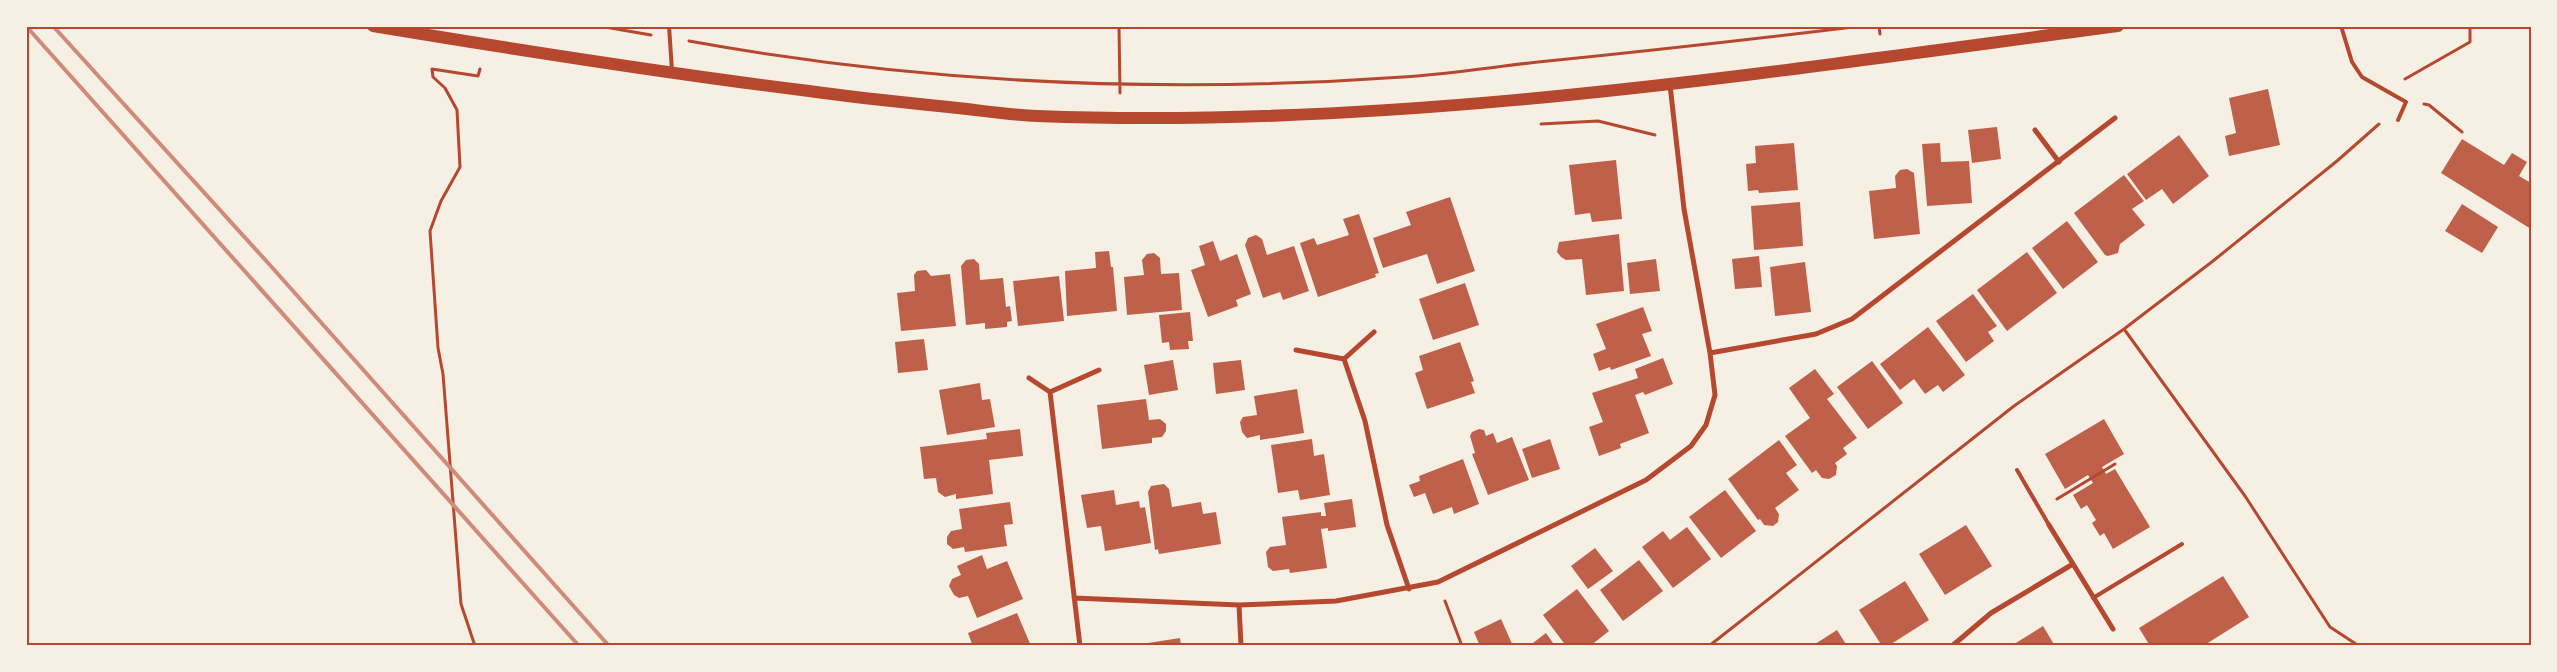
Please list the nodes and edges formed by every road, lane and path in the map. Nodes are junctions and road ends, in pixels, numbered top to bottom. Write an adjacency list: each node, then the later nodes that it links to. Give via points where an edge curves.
1 (373, 26): 10 (main road)
2 (599, 26): 9 (path)
3 (669, 26): 9 (lane)
4 (1119, 26): 13 (path)
5 (1862, 26): 13 (path, via 1404,77)
6 (2118, 26): 12 (main road)
7 (2341, 26): 14 (lane, via 2352,62 2362,77)
8 (2470, 26): 14 (path, via 2470,42)
9 (670, 38): 11 (lane); 13 (path, via 754,53 901,71 986,79)
10 (486, 45): 11 (main road); 42 (path, via 478,76 432,69 432,77 445,88 457,110 460,166 441,201 430,231 461,604)
11 (672, 74): 16 (main road, via 1033,116)
12 (1670, 82): 16 (main road, via 1517,99 1351,112 1199,118); 25 (street, via 1684,209)
13 (1120, 85): 16 (path)
14 (2386, 90): 15 (lane); 22 (path, via 2379,124 2338,161)
15 (2406, 102): 18 (lane); 20 (path, via 2429,105)
16 (1121, 117)
17 (2115, 118): 21 (street)
18 (2398, 120)
19 (2035, 130): 21 (street)
20 (2462, 132)
21 (2058, 162): 25 (street, via 1852,319 1816,334)
22 (2124, 329): 46 (path, via 2014,406); 48 (path, via 2245,496 2330,627)
23 (1374, 332): 26 (street)
24 (1296, 350): 26 (street)
25 (1710, 353): 36 (street, via 1714,395 1706,424 1691,446 1646,480)
26 (1344, 360): 37 (street, via 1365,421 1387,525)
27 (1099, 370): 29 (street)
28 (1029, 378): 29 (street)
29 (1050, 392): 38 (street)
30 (2115, 464): 32 (path)
31 (2017, 470): 32 (lane)
32 (2039, 510): 33 (lane)
33 (2049, 525): 35 (street)
34 (2182, 544): 39 (lane)
35 (2073, 564): 39 (street); 47 (street, via 1991,613)
36 (1438, 582): 37 (street); 45 (path)
37 (1409, 589): 40 (street, via 1336,601)
38 (1074, 598): 40 (street); 43 (street)
39 (2093, 598): 41 (street)
40 (1239, 605): 44 (street)
41 (2113, 629)
42 (474, 646)
43 (1080, 646)
44 (1241, 646)
45 (1462, 646)
46 (1709, 646)
47 (1952, 646)
48 (2359, 646)

